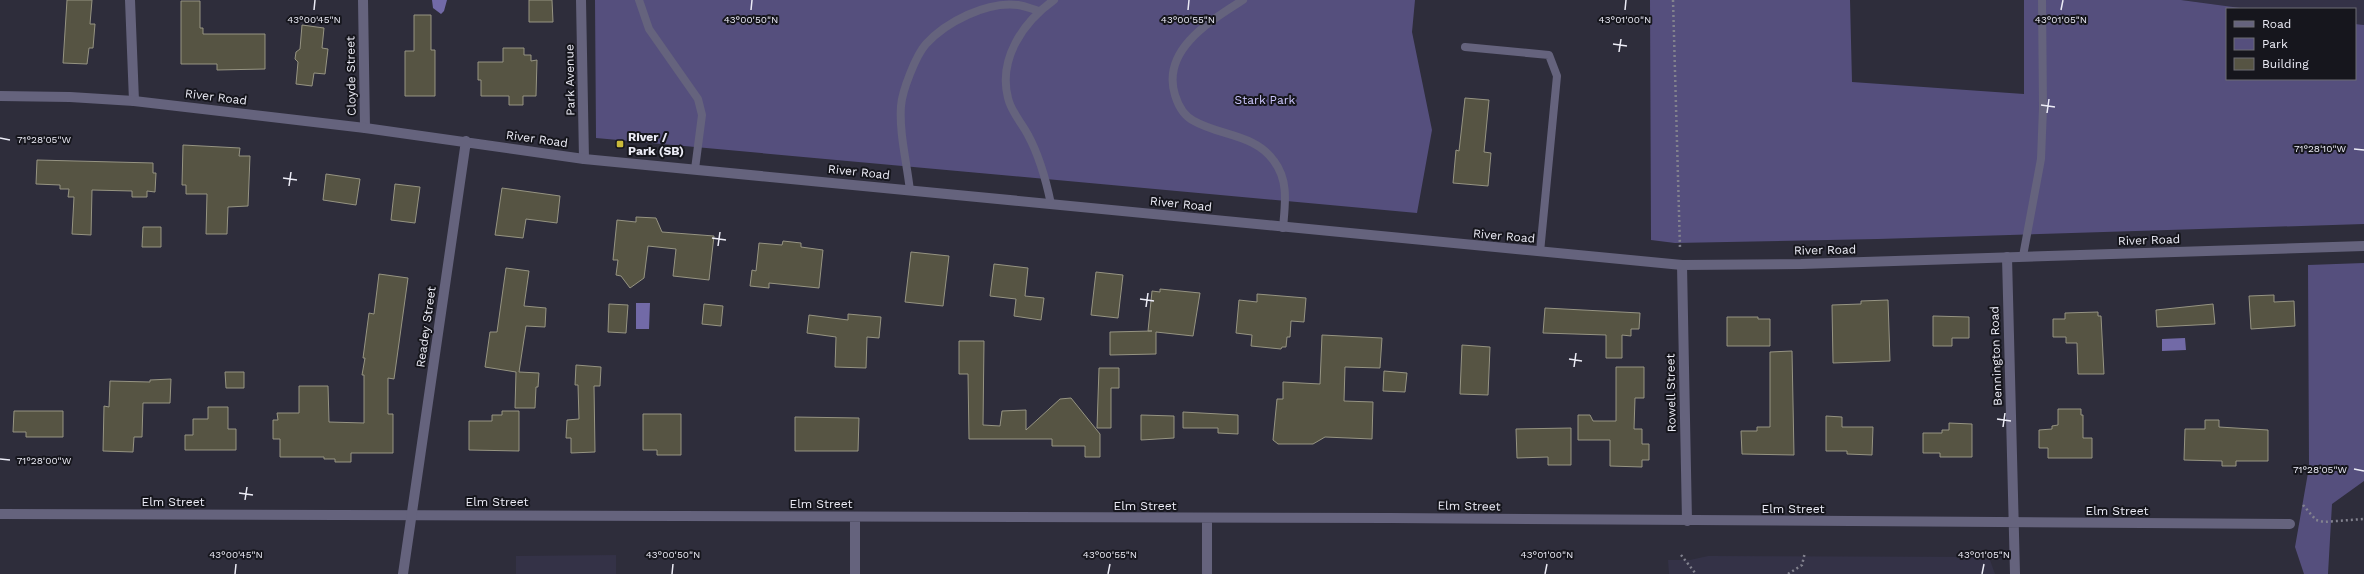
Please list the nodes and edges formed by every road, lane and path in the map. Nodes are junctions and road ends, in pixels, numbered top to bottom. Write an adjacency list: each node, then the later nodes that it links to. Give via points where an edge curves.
1 (130, 0): 12 (street)
2 (363, 0): 13 (street, Cloyde Street)
3 (581, 0): 15 (street, Park Avenue)
4 (639, 0): 16 (lane, via 650,29 698,100 702,115)
5 (1054, 0): 9 (lane)
6 (1243, 0): 19 (lane, via 1183,46 1173,64 1171,84 1178,105 1193,121 1245,138 1274,159 1286,188)
7 (1673, 0): 21 (path)
8 (2042, 0): 24 (lane, via 2041,159)
9 (1039, 11): 17 (lane, via 1017,5 990,7 961,18 925,45 905,84 901,106); 18 (lane, via 1018,38 1008,58 1005,79 1008,99 1037,153 1046,177)
10 (1465, 47): 22 (lane, via 1549,55 1556,76)
11 (0, 96): 12 (street, River Road)
12 (134, 101): 13 (street, River Road)
13 (365, 128): 14 (street, River Road)
14 (466, 142): 15 (street, River Road); 28 (street, Readey Street)
15 (584, 159): 16 (street, River Road)
16 (696, 169): 17 (street, River Road)
17 (910, 190): 18 (street, River Road)
18 (1051, 204): 19 (street, River Road)
19 (1283, 228): 22 (street, River Road)
20 (2364, 246): 24 (street, River Road)
21 (1680, 248)
22 (1540, 252): 25 (street, River Road)
23 (2008, 256): 24 (street, River Road); 25 (street, River Road, via 1801,264); 33 (street, Bennington Road)
24 (2023, 256)
25 (1682, 265): 32 (street, Rowell Street)
26 (2302, 505): 31 (path, via 2316,520 2324,522)
27 (0, 514): 28 (street, Elm Street)
28 (412, 516): 29 (street, Elm Street); 37 (street, Readey Street)
29 (855, 517): 30 (street, Elm Street); 38 (street)
30 (1207, 519): 32 (street, Elm Street); 39 (street)
31 (2364, 519)
32 (1687, 521): 33 (street, Elm Street)
33 (2014, 523): 34 (street, Elm Street); 42 (street, Bennington Road)
34 (2290, 524)
35 (1805, 552): 41 (path, via 1802,565)
36 (1680, 555): 40 (path)
37 (402, 574)
38 (855, 574)
39 (1207, 574)
40 (1696, 574)
41 (1788, 574)
42 (2015, 574)

